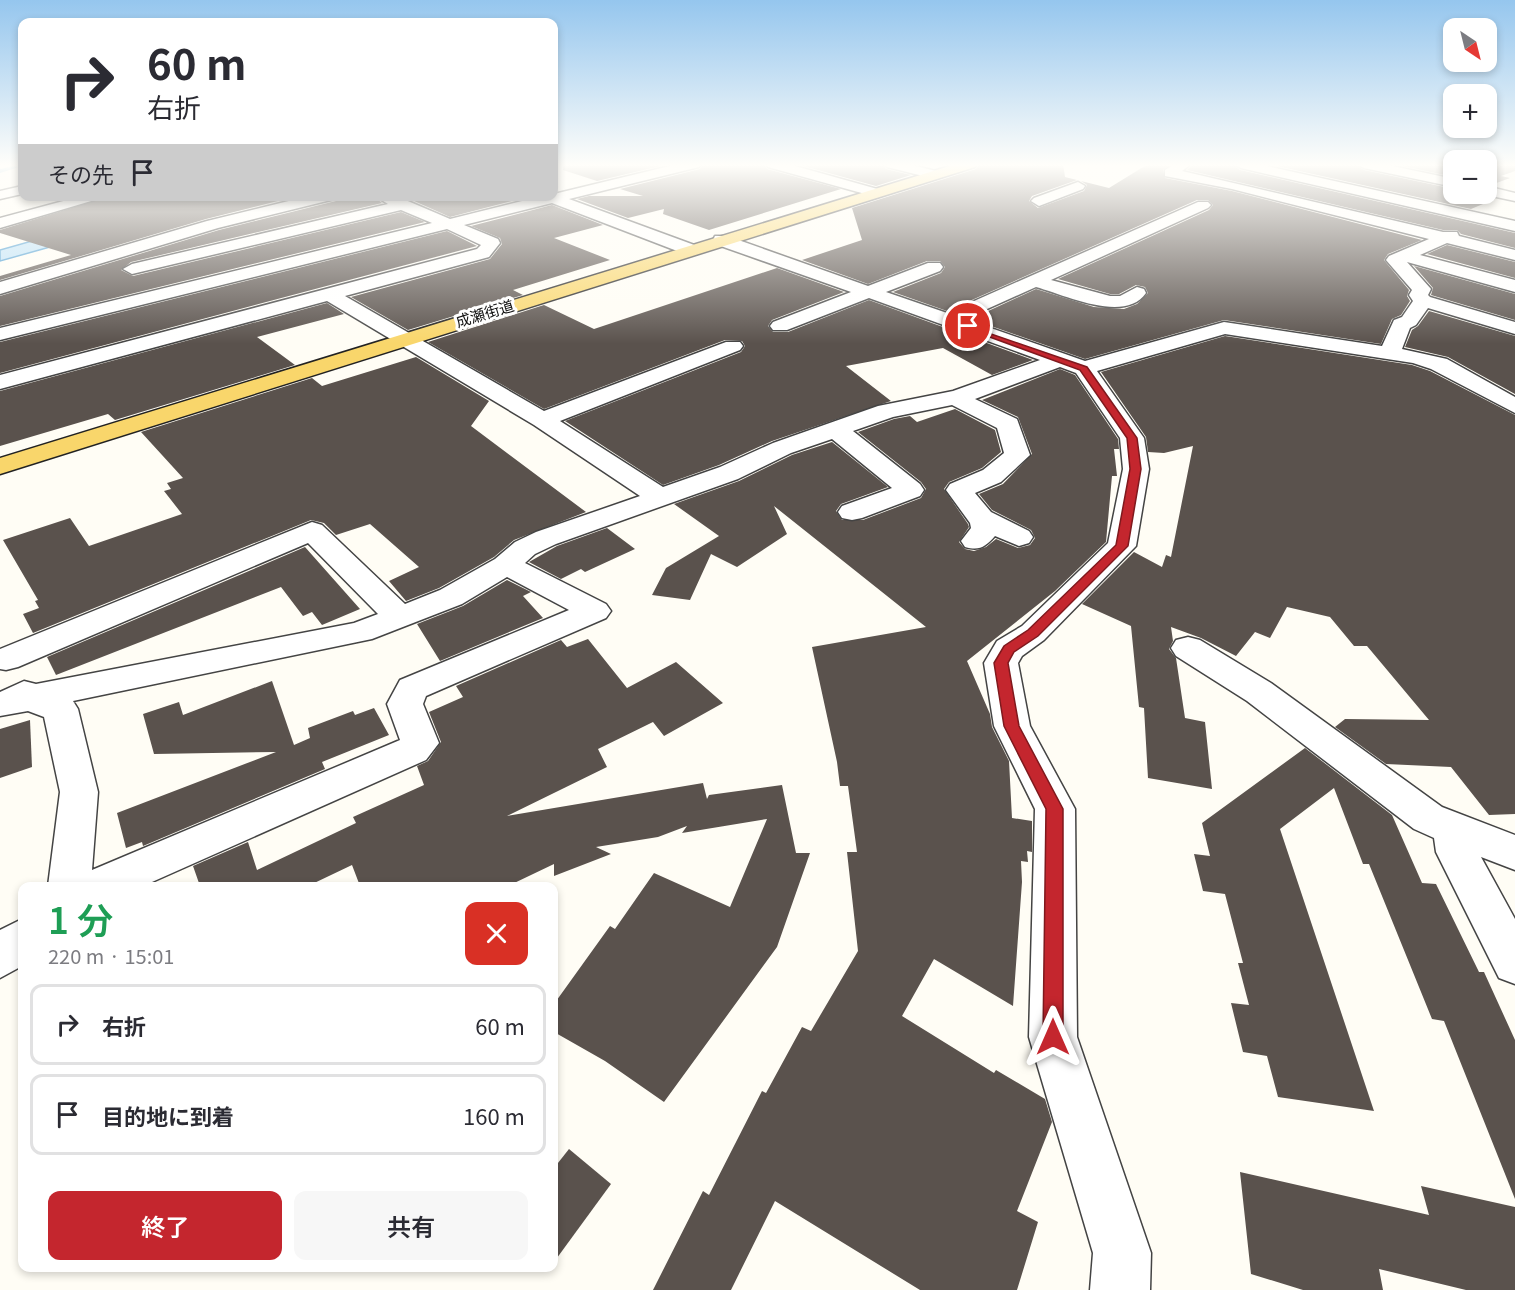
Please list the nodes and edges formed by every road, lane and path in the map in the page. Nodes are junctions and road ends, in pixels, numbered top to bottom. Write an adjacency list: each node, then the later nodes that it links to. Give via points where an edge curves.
1 (212, 224): 14 (street)
2 (327, 224): 16 (street)
3 (449, 224): 22 (street, via 492,243 483,253); 23 (street)
4 (621, 224): 11 (street)
5 (773, 224): 9 (main road, 成瀬街道)
6 (1160, 224): 17 (street)
7 (1380, 224): 10 (street)
8 (1474, 224): 10 (street)
9 (721, 240): 11 (main road, 成瀬街道); 20 (street)
10 (1439, 240): 12 (street); 13 (street)
11 (691, 250): 30 (main road, 成瀬街道)
12 (1410, 253): 18 (street); 24 (street, via 1395,260 1422,289 1418,295)
13 (1515, 255)
14 (86, 262): 16 (street); 19 (street)
15 (934, 267): 20 (street)
16 (113, 279): 23 (street)
17 (1034, 281): 21 (street, via 1109,302 1124,302); 25 (street)
18 (1515, 286)
19 (0, 288)
20 (866, 291): 25 (street); 26 (street)
21 (1137, 293)
22 (329, 294): 29 (street); 30 (street)
23 (135, 301): 28 (street); 29 (street)
24 (1423, 301): 27 (street); 32 (street, via 1409,321 1401,324)
25 (948, 320): 33 (street)
26 (780, 326)
27 (1515, 328)
28 (0, 334)
29 (177, 334): 34 (street)
30 (405, 339): 37 (street); 39 (main road, 成瀬街道)
31 (733, 346): 37 (street)
32 (1390, 351): 33 (street, via 1224,328); 36 (street, via 1439,364)
33 (1070, 365): 35 (street); 55 (street, via 1132,438 1136,469 1122,546 1033,633 1009,650 1001,663 1012,726 1055,809 1053,1037 1122,1253)
34 (0, 382)
35 (956, 398): 38 (street, via 886,411); 42 (street, via 1008,424 1017,455 992,476 959,490 979,530)
36 (1515, 406)
37 (542, 420): 40 (street)
38 (835, 429): 40 (street); 41 (street, via 911,490)
39 (0, 466)
40 (660, 497): 43 (street, via 546,538 525,548)
41 (852, 512)
42 (1019, 537)
43 (506, 565): 44 (street, via 452,597); 51 (street, via 595,611 412,688 405,704 421,742 413,750)
44 (400, 618): 46 (street, via 312,531); 47 (street, via 361,632)
45 (1188, 648): 48 (street, via 1259,692 1428,818)
46 (3, 654): 47 (street)
47 (13, 701): 50 (street, via 60,710 79,792)
48 (1453, 829): 49 (street); 54 (street, via 1457,852)
49 (1515, 853)
50 (69, 882)
51 (109, 882)
52 (18, 942): 53 (street)
53 (0, 957)
54 (1515, 963)
55 (1120, 1290)

